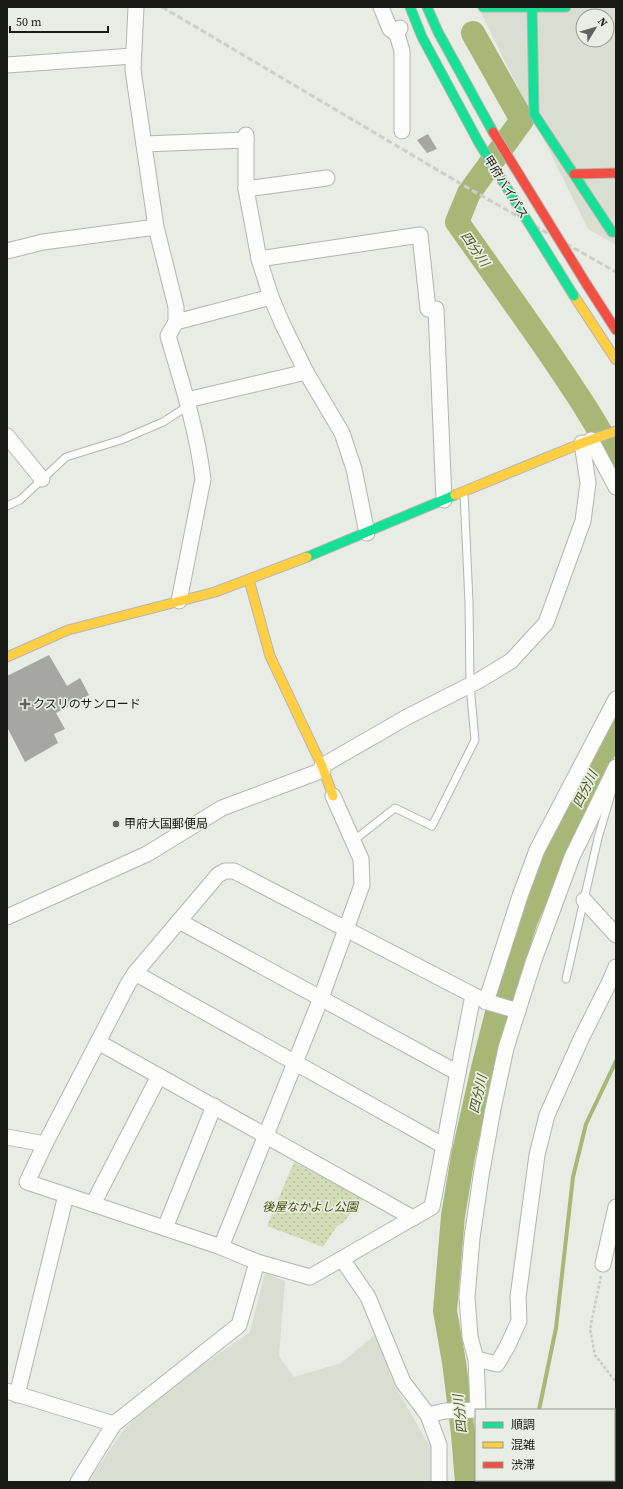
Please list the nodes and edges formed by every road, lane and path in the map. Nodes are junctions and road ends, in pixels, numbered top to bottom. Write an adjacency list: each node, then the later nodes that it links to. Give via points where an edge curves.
1 (136, 7): 8 (street)
2 (381, 7): 10 (street, via 390,29 398,31 402,51)
3 (410, 7): 23 (main road, 甲府バイパス, bridge, via 422,37 479,143)
4 (428, 7): 22 (main road, 甲府バイパス, bridge, via 438,32 493,132)
5 (483, 7): 6 (main road)
6 (532, 7): 7 (main road); 13 (main road, via 534,114)
7 (566, 7)
8 (133, 56): 9 (street); 11 (street)
9 (7, 65)
10 (402, 131)
11 (144, 144): 15 (street, via 246,137); 16 (street)
12 (616, 173): 13 (main road)
13 (574, 174): 17 (main road, via 612,232)
14 (327, 178): 15 (street)
15 (246, 189): 19 (street)
16 (156, 227): 18 (street, via 43,242); 21 (street, via 176,307)
17 (616, 232)
18 (7, 251)
19 (259, 259): 20 (street); 32 (street, via 420,235 428,309 436,308)
20 (271, 297): 21 (street); 24 (street)
21 (176, 322): 25 (street, via 168,336)
22 (616, 330)
23 (616, 360)
24 (306, 372): 25 (street); 34 (street, via 342,433 354,469)
25 (187, 403): 29 (lane, via 163,422 121,440 66,457); 36 (street, via 203,479)
26 (616, 430): 28 (main road)
27 (7, 436): 29 (street)
28 (586, 442): 30 (street); 31 (main road); 38 (street, via 588,483 583,521 546,623 512,661)
29 (42, 479): 33 (lane, via 20,500)
30 (616, 487)
31 (464, 491): 32 (main road); 38 (lane)
32 (444, 500): 34 (main road)
33 (7, 506)
34 (367, 533): 35 (main road)
35 (248, 580): 36 (main road, via 215,592); 40 (main road, via 270,656)
36 (179, 600): 37 (main road, via 68,630)
37 (7, 658)
38 (470, 685): 40 (street, via 407,717); 43 (lane, via 475,740 432,826 395,808)
39 (616, 699): 53 (street, via 537,850)
40 (322, 768): 42 (main road); 45 (street, via 222,808 147,854)
41 (615, 773): 44 (lane); 54 (street, via 572,857)
42 (333, 796): 43 (street)
43 (353, 841): 47 (street, via 361,858 362,885)
44 (584, 900): 48 (street); 51 (lane)
45 (7, 917)
46 (179, 921): 47 (street, via 218,875 225,871 234,871); 50 (street); 52 (street)
47 (346, 929): 52 (street); 53 (street)
48 (616, 935)
49 (616, 967): 73 (street, via 546,1115 537,1154 518,1297 519,1321 497,1364)
50 (135, 973): 55 (street); 56 (street)
51 (566, 978)
52 (321, 998): 56 (street); 57 (street)
53 (483, 1000): 54 (street); 57 (street)
54 (515, 1010): 73 (street, via 493,1109 472,1238 467,1297 470,1337)
55 (98, 1042): 58 (street); 62 (street)
56 (295, 1063): 60 (street); 63 (street)
57 (458, 1074): 63 (street)
58 (159, 1076): 59 (street); 65 (street)
59 (214, 1106): 60 (street); 68 (street)
60 (266, 1135): 67 (street); 69 (street)
61 (7, 1137): 62 (street)
62 (45, 1144): 64 (street, via 27,1182)
63 (444, 1146): 67 (street, via 432,1207)
64 (66, 1195): 65 (street); 75 (street)
65 (93, 1204): 68 (street)
66 (616, 1207): 72 (street)
67 (413, 1218): 70 (street)
68 (165, 1228): 69 (street)
69 (221, 1247): 71 (street)
70 (342, 1259): 71 (street, via 310,1277); 78 (street, via 368,1297 403,1382)
71 (257, 1262): 79 (street, via 239,1325)
72 (603, 1264): 74 (path, via 590,1329 595,1355)
73 (476, 1359): 76 (street)
74 (616, 1382)
75 (12, 1393): 79 (street)
76 (478, 1409)
77 (475, 1410): 78 (street, via 445,1411)
78 (428, 1415): 81 (street, via 439,1445)
79 (114, 1424): 80 (street)
80 (78, 1482)
81 (439, 1482)

